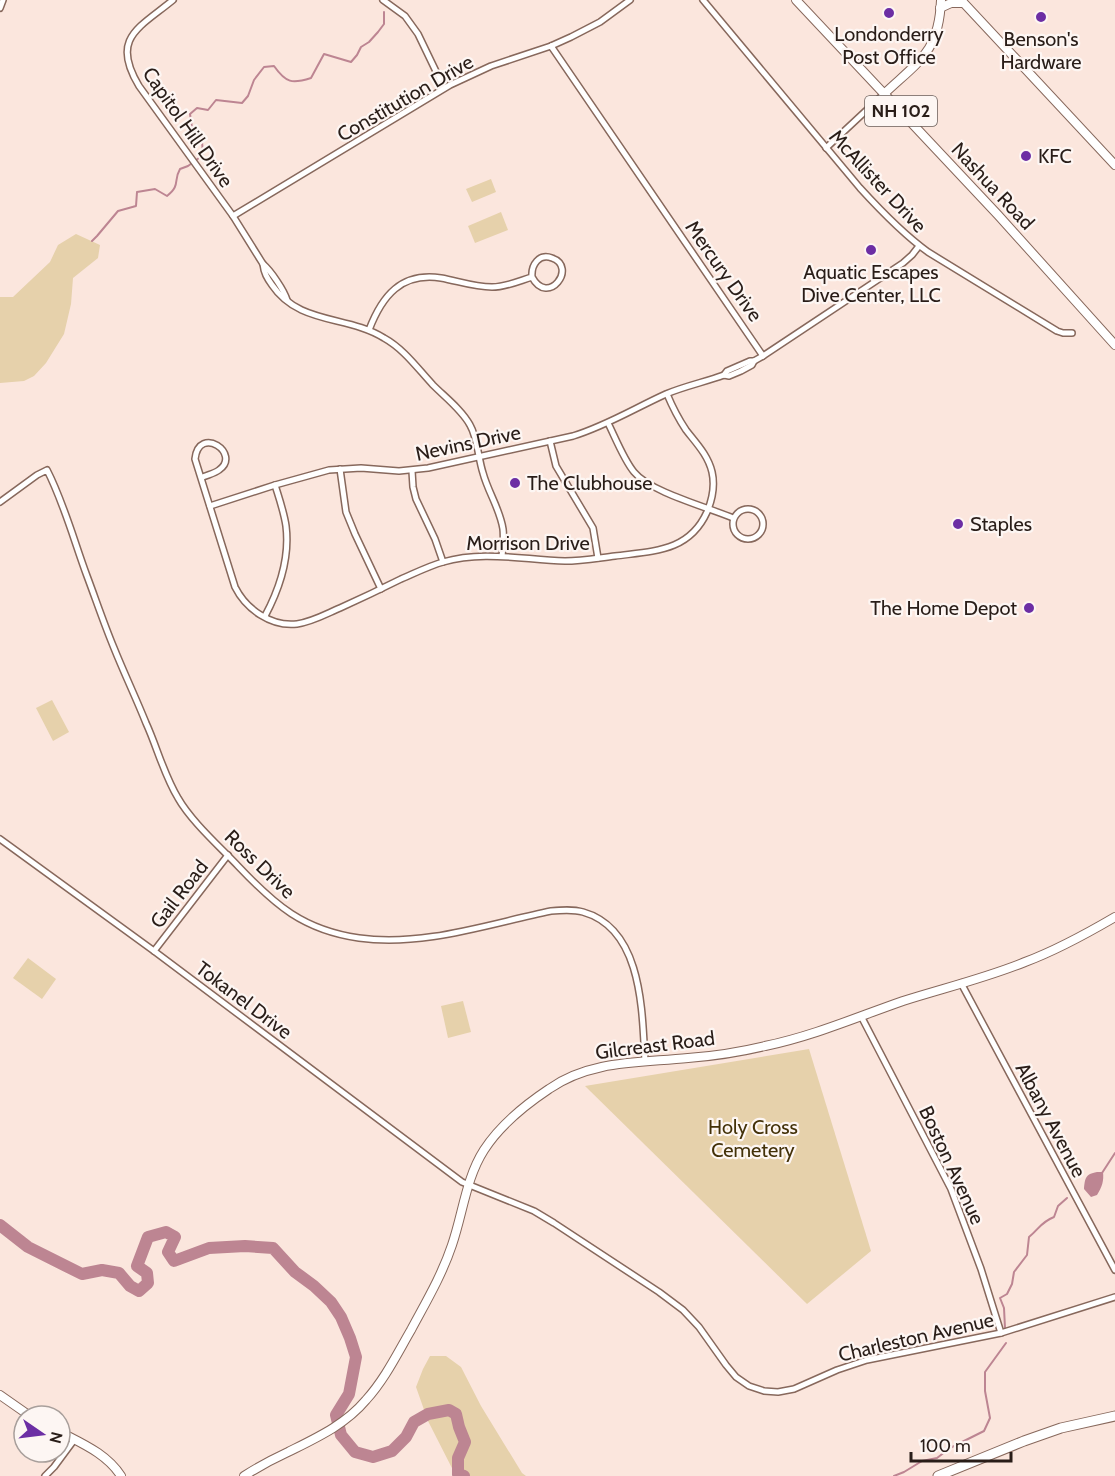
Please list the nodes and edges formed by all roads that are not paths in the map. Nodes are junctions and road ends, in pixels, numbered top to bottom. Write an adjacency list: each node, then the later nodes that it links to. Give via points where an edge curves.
1 (3, 0): 9 (street)
2 (173, 0): 15 (street, Capitol Hill Drive, via 130,37 130,70)
3 (383, 0): 11 (street, via 405,15)
4 (630, 0): 10 (street, Constitution Drive, via 586,30)
5 (703, 0): 13 (street, McAllister Drive)
6 (796, 0): 12 (main road, Nashua Road / NH 102)
7 (962, 1): 8 (street); 14 (street)
8 (941, 4): 12 (street, via 938,31 927,52)
9 (0, 8)
10 (551, 46): 11 (street, Constitution Drive, via 491,66); 21 (street, Mercury Drive)
11 (444, 88): 15 (street, Constitution Drive)
12 (885, 93): 13 (street); 20 (main road, Nashua Road / NH 102)
13 (826, 148): 16 (street, McAllister Drive, via 875,206)
14 (1115, 165)
15 (233, 216): 18 (street, Capitol Hill Drive, via 282,298 308,314)
16 (919, 246): 19 (street, McAllister Drive, via 1057,331); 21 (street, via 903,263)
17 (532, 277): 17 (street, via 536,261 542,258 555,259 561,266 561,279 550,287 541,286); 18 (street, via 498,287 431,277 409,281 386,296)
18 (369, 330): 25 (street, Capitol Hill Drive, via 397,347 463,415 472,428)
19 (1072, 333)
20 (1113, 341)
21 (763, 356): 22 (street, Nevins Drive, via 729,376)
22 (667, 394): 23 (street, Nevins Drive); 32 (street, Morrison Drive, via 676,416 712,470)
23 (608, 423): 24 (street, Nevins Drive); 32 (street, via 632,470 645,483)
24 (550, 441): 25 (street, Nevins Drive); 35 (street, via 556,466 593,528)
25 (479, 458): 27 (street, Nevins Drive); 34 (street, Capitol Hill Drive, via 503,526)
26 (340, 469): 27 (street, Nevins Drive); 29 (street, Nevins Drive); 37 (street, via 346,512)
27 (412, 471): 36 (street, via 416,499)
28 (201, 477): 28 (street, Morrison Drive, via 223,465 224,453 218,445 208,443 197,450 195,459); 31 (street, Morrison Drive)
29 (275, 485): 31 (street, Nevins Drive); 38 (street, via 287,543 284,566)
30 (0, 502): 40 (street, Ross Drive, via 47,470 113,646 174,791)
31 (210, 506): 38 (street, Morrison Drive, via 235,586 244,602)
32 (708, 508): 33 (street); 35 (street, Morrison Drive, via 699,527 675,546)
33 (734, 518): 33 (street, via 734,531 741,538 754,538 762,529 762,519 754,510 742,510)
34 (502, 556): 35 (street, Morrison Drive, via 569,561); 36 (street, Morrison Drive)
35 (598, 558)
36 (443, 562): 37 (street, Morrison Drive)
37 (381, 589): 38 (street, Morrison Drive, via 308,622 279,623)
38 (265, 616)
39 (0, 839): 42 (street, Tokanel Drive)
40 (228, 855): 42 (street, Gail Road); 45 (street, Ross Drive, via 285,911 328,931 359,938 437,935 567,909 598,918 611,927 634,968 641,998)
41 (1115, 917): 43 (street, Gilcreast Road, via 1046,953)
42 (154, 951): 46 (street, Tokanel Drive)
43 (960, 983): 44 (street, Gilcreast Road); 47 (street, Albany Avenue)
44 (861, 1016): 45 (street, Gilcreast Road, via 761,1047); 49 (street, Boston Avenue, via 951,1189)
45 (645, 1062): 46 (street, Gilcreast Road, via 592,1068 549,1088 491,1140)
46 (469, 1186): 49 (street, Charleston Avenue, via 555,1223 659,1292 691,1318 736,1377 764,1391 794,1389 867,1360); 58 (street, Gilcreast Road, via 437,1283 380,1384 332,1430)
47 (1115, 1270)
48 (1115, 1297): 49 (street, Charleston Avenue)
49 (1001, 1333)
50 (0, 1395): 51 (street)
51 (13, 1404)
52 (1115, 1409): 54 (highway)
53 (1115, 1416): 54 (highway)
54 (1061, 1428): 59 (highway)
55 (74, 1440): 56 (street); 57 (street, via 109,1461)
56 (45, 1476)
57 (121, 1476)
58 (244, 1476)
59 (938, 1476)

